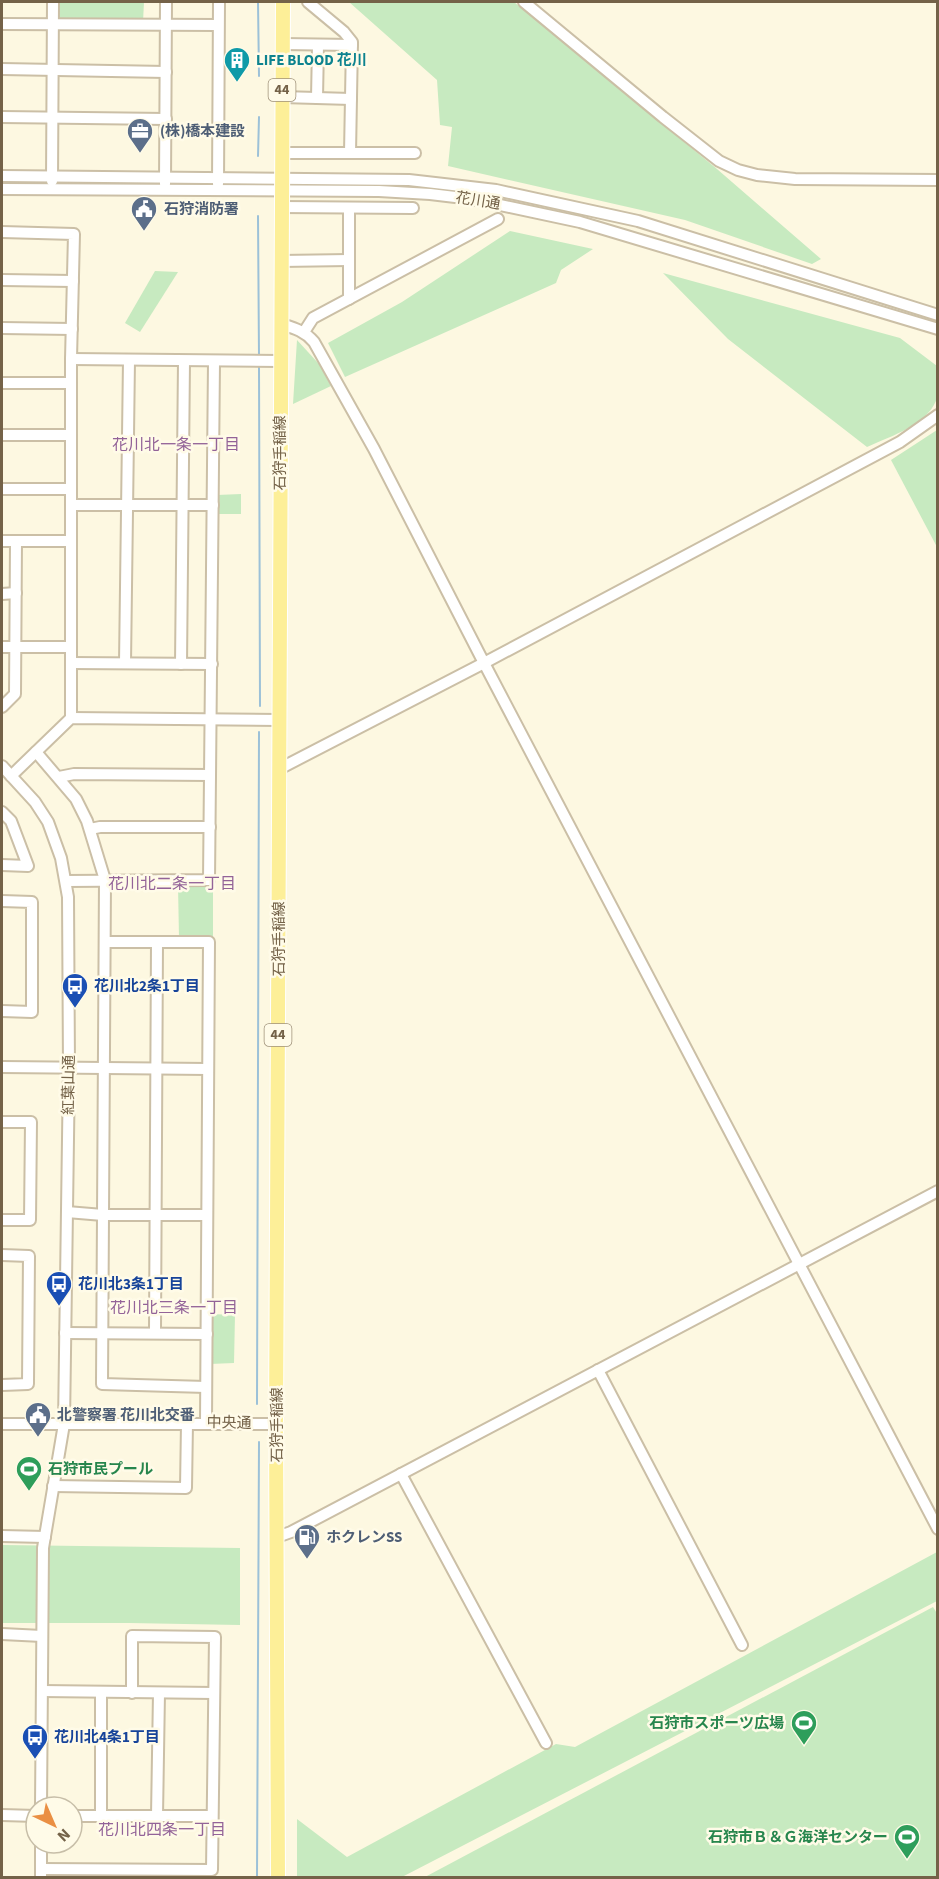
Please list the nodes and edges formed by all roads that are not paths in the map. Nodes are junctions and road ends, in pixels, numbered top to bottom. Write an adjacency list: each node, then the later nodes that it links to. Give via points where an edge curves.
1 (53, 2): 8 (street)
2 (166, 2): 10 (street)
3 (219, 2): 9 (street)
4 (283, 2): 11 (main road, 石狩手稲線 / 44)
5 (308, 2): 13 (street, via 344,32)
6 (524, 2): 30 (street, via 719,161 738,170 786,178)
7 (2, 24): 8 (street)
8 (53, 24): 10 (street); 15 (street)
9 (218, 25): 10 (street); 29 (street)
10 (166, 26): 16 (street)
11 (283, 44): 12 (street); 17 (main road, 石狩手稲線 / 44)
12 (318, 45): 13 (street); 18 (street)
13 (352, 45): 19 (street)
14 (2, 69): 15 (street)
15 (52, 70): 16 (street); 21 (street)
16 (166, 72): 22 (street)
17 (282, 98): 18 (street); 23 (main road, 石狩手稲線 / 44)
18 (317, 98): 19 (street)
19 (351, 99): 24 (street)
20 (2, 117): 21 (street)
21 (52, 117): 22 (street); 27 (street)
22 (166, 119): 28 (street)
23 (282, 153): 24 (street); 31 (main road, 石狩手稲線 / 44)
24 (350, 153): 25 (street)
25 (415, 153)
26 (2, 176): 27 (street, 花川通)
27 (52, 176): 28 (street, 花川通); 33 (street)
28 (165, 177): 29 (street, 花川通); 34 (street)
29 (218, 178): 31 (street, 花川通); 35 (street)
30 (938, 180)
31 (281, 185): 35 (street, 花川通); 36 (main road, 石狩手稲線 / 44); 46 (street, 花川通, via 409,180 533,197 638,221); 50 (street, 花川通, via 429,194 513,207 580,222)
32 (2, 189): 33 (street, 花川通)
33 (52, 190): 34 (street, 花川通)
34 (165, 190): 35 (street, 花川通)
35 (218, 192)
36 (281, 207): 37 (street); 42 (main road, 石狩手稲線 / 44)
37 (349, 208): 38 (street); 41 (street)
38 (413, 208)
39 (498, 219): 45 (street)
40 (2, 232): 44 (street, via 74,234)
41 (349, 260): 42 (street); 45 (street)
42 (281, 261): 47 (main road, 石狩手稲線 / 44)
43 (2, 279): 44 (street)
44 (73, 281): 49 (street)
45 (349, 299): 51 (street, via 313,318)
46 (938, 315)
47 (281, 324): 51 (street); 55 (main road, 石狩手稲線 / 44)
48 (2, 328): 49 (street)
49 (72, 329): 52 (street)
50 (938, 329)
51 (304, 332): 78 (street, via 314,342 374,449)
52 (71, 358): 53 (street); 58 (street)
53 (129, 360): 54 (street); 65 (street)
54 (184, 361): 56 (street); 66 (street)
55 (280, 361): 56 (street); 84 (main road, 石狩手稲線 / 44)
56 (214, 362): 67 (street)
57 (2, 383): 58 (street)
58 (71, 383): 61 (street)
59 (938, 415): 78 (street, via 900,442)
60 (2, 435): 61 (street)
61 (71, 435): 63 (street)
62 (2, 489): 63 (street)
63 (71, 489): 64 (street)
64 (71, 505): 65 (street); 70 (street)
65 (127, 505): 66 (street); 77 (street)
66 (181, 505): 67 (street); 79 (street)
67 (213, 505): 80 (street)
68 (2, 541): 69 (street)
69 (16, 541): 70 (street); 71 (street)
70 (71, 542): 75 (street)
71 (16, 593): 72 (street); 74 (street)
72 (2, 594)
73 (2, 647): 74 (street)
74 (15, 647): 75 (street); 81 (street, via 15,694)
75 (71, 647): 76 (street)
76 (71, 663): 77 (street); 82 (street)
77 (125, 663): 79 (street)
78 (484, 663): 87 (street); 114 (street)
79 (181, 664): 80 (street)
80 (212, 664): 83 (street)
81 (2, 707)
82 (71, 718): 83 (street); 85 (street)
83 (217, 720): 84 (street); 88 (street)
84 (279, 720): 87 (main road, 石狩手稲線 / 44)
85 (36, 752): 89 (street); 90 (street)
86 (2, 766): 89 (street, 紅葉山通)
87 (279, 769): 126 (main road, 石狩手稲線 / 44)
88 (210, 775): 90 (street); 92 (street)
89 (11, 776): 96 (street, 紅葉山通, via 48,822)
90 (59, 777): 93 (street, via 76,799)
91 (2, 812): 94 (street, via 10,821 28,866)
92 (210, 827): 93 (street); 95 (street, via 209,880)
93 (90, 829): 95 (street)
94 (2, 865)
95 (105, 880): 96 (street); 98 (street)
96 (66, 881): 102 (street, 紅葉山通)
97 (2, 901): 100 (street, via 32,902 32,1012)
98 (105, 942): 99 (street); 103 (street)
99 (157, 942): 104 (street); 105 (street, via 209,942)
100 (2, 1011)
101 (2, 1067): 102 (street)
102 (69, 1068): 103 (street); 108 (street, 紅葉山通)
103 (104, 1068): 104 (street); 109 (street)
104 (156, 1068): 105 (street); 110 (street)
105 (208, 1069): 111 (street)
106 (2, 1122): 112 (street, via 31,1122 30,1220)
107 (938, 1191): 114 (street)
108 (67, 1212): 109 (street); 116 (street, 紅葉山通)
109 (103, 1215): 110 (street); 117 (street)
110 (155, 1215): 111 (street); 115 (street)
111 (207, 1215): 118 (street)
112 (2, 1220)
113 (2, 1255): 120 (street, via 29,1256 28,1384)
114 (799, 1264): 119 (street); 129 (street)
115 (154, 1332): 117 (street); 118 (street)
116 (65, 1333): 117 (street); 125 (street, 紅葉山通)
117 (102, 1333): 121 (street, via 102,1384)
118 (207, 1334): 121 (street)
119 (598, 1370): 127 (street); 135 (street)
120 (2, 1385)
121 (206, 1387): 123 (street)
122 (187, 1423): 123 (street, 中央通); 125 (street, 中央通); 128 (street, via 186,1488)
123 (206, 1423): 126 (street, 中央通)
124 (2, 1424): 125 (street, 中央通)
125 (64, 1424): 128 (street, 紅葉山通)
126 (276, 1424): 131 (main road, 石狩手稲線 / 44)
127 (401, 1474): 131 (street); 141 (street)
128 (53, 1486): 132 (street, 紅葉山通)
129 (938, 1529)
130 (2, 1536): 132 (street)
131 (277, 1536): 151 (main road, 石狩手稲線 / 44)
132 (45, 1537): 134 (street, 紅葉山通)
133 (2, 1635): 134 (street)
134 (42, 1636): 136 (street, 紅葉山通)
135 (742, 1645)
136 (42, 1691): 137 (street); 142 (street, 紅葉山通)
137 (101, 1692): 138 (street); 146 (street)
138 (132, 1692): 139 (street); 140 (street, via 132,1636 215,1637)
139 (159, 1693): 140 (street); 147 (street)
140 (214, 1693): 148 (street)
141 (546, 1743)
142 (41, 1795)
143 (2, 1815): 144 (street)
144 (24, 1816)
145 (84, 1816): 146 (street)
146 (101, 1816): 147 (street)
147 (157, 1816): 148 (street)
148 (212, 1816): 150 (street, via 212,1870)
149 (41, 1855): 150 (street)
150 (41, 1873)
151 (278, 1878)

